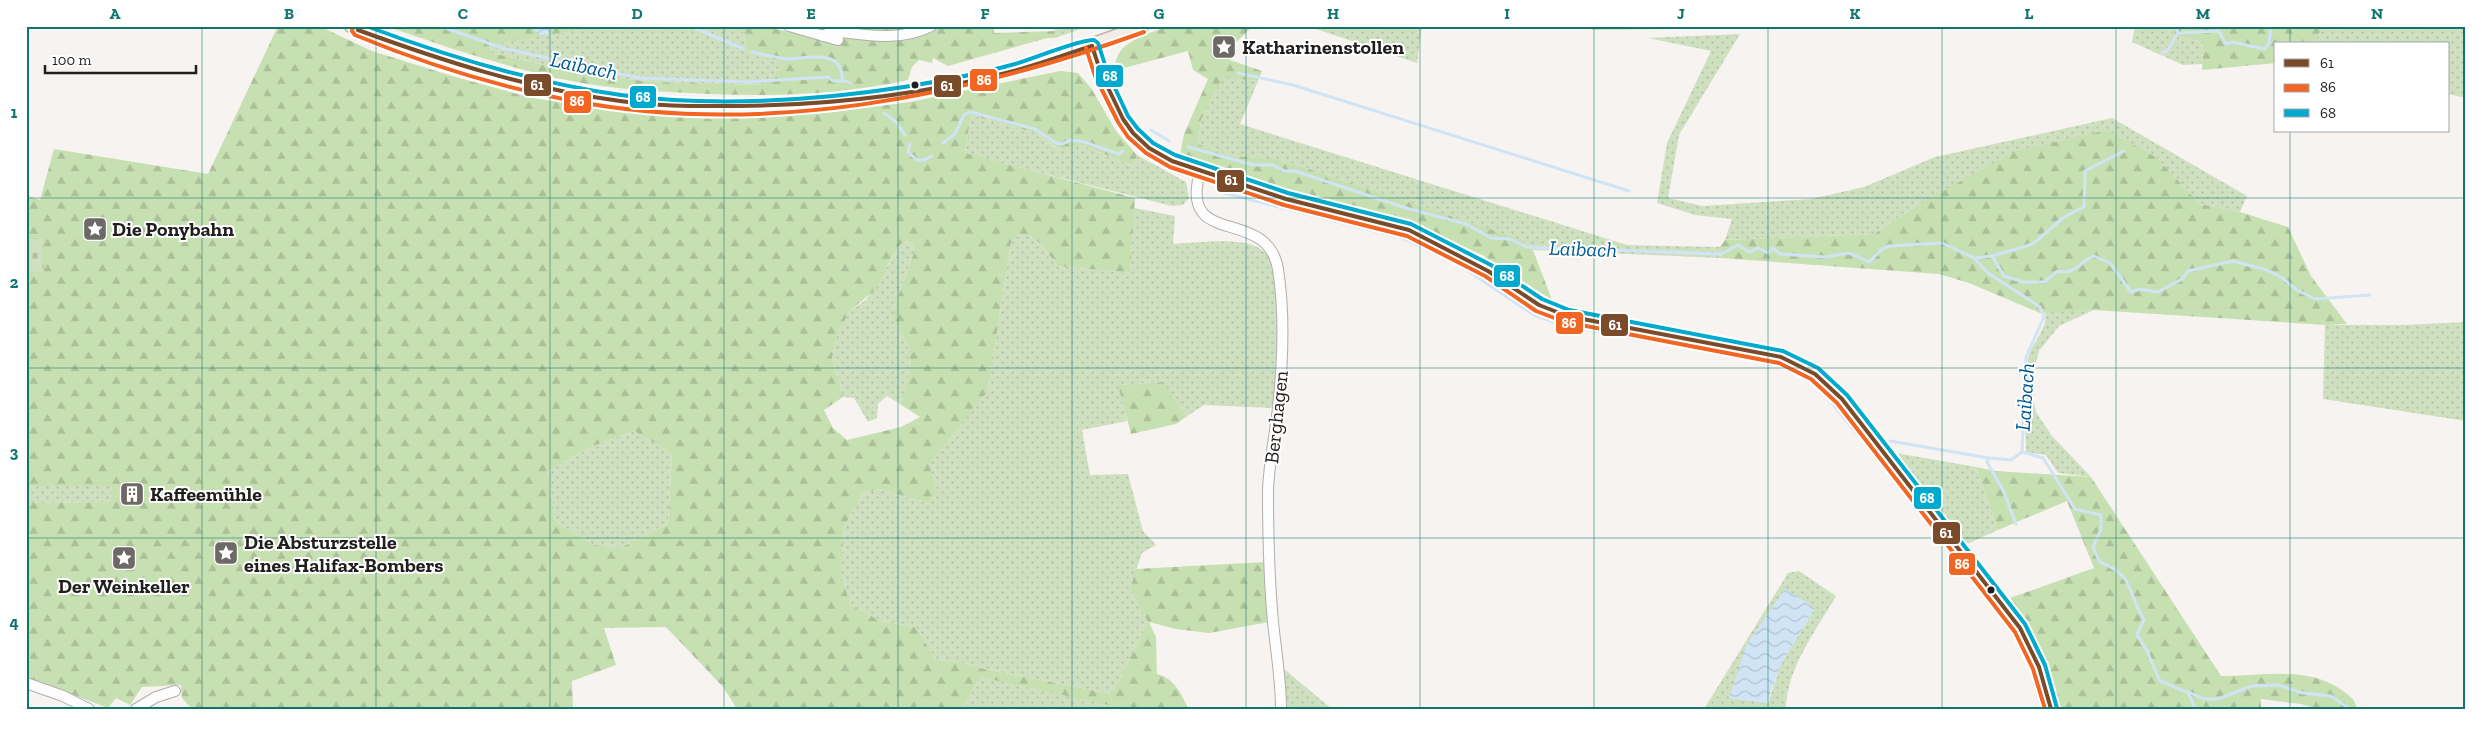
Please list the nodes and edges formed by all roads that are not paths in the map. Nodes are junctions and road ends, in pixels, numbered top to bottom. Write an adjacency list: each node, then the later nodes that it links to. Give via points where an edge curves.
1 (789, 26): 5 (street)
2 (931, 26): 5 (street, via 899,36 832,32)
3 (1142, 26): 7 (main road)
4 (356, 27): 7 (main road, via 408,49 549,89 607,100 697,107 832,103 942,87 1008,72)
5 (823, 36): 6 (street)
6 (838, 40)
7 (1092, 46): 8 (street, via 1101,74 1133,133 1149,148)
8 (1200, 172): 13 (street, Berghagen, via 1196,196 1199,210 1220,224 1263,240 1275,255 1279,278 1283,346 1268,488 1268,561); 14 (street, via 1286,199 1409,230 1488,272 1539,305 1567,316 1781,356 1804,365 1821,376 1842,399 2020,628 2034,651)
9 (26, 683): 11 (street)
10 (175, 691): 12 (street, via 156,697)
11 (89, 709)
12 (136, 709)
13 (1281, 709)
14 (2050, 709)

